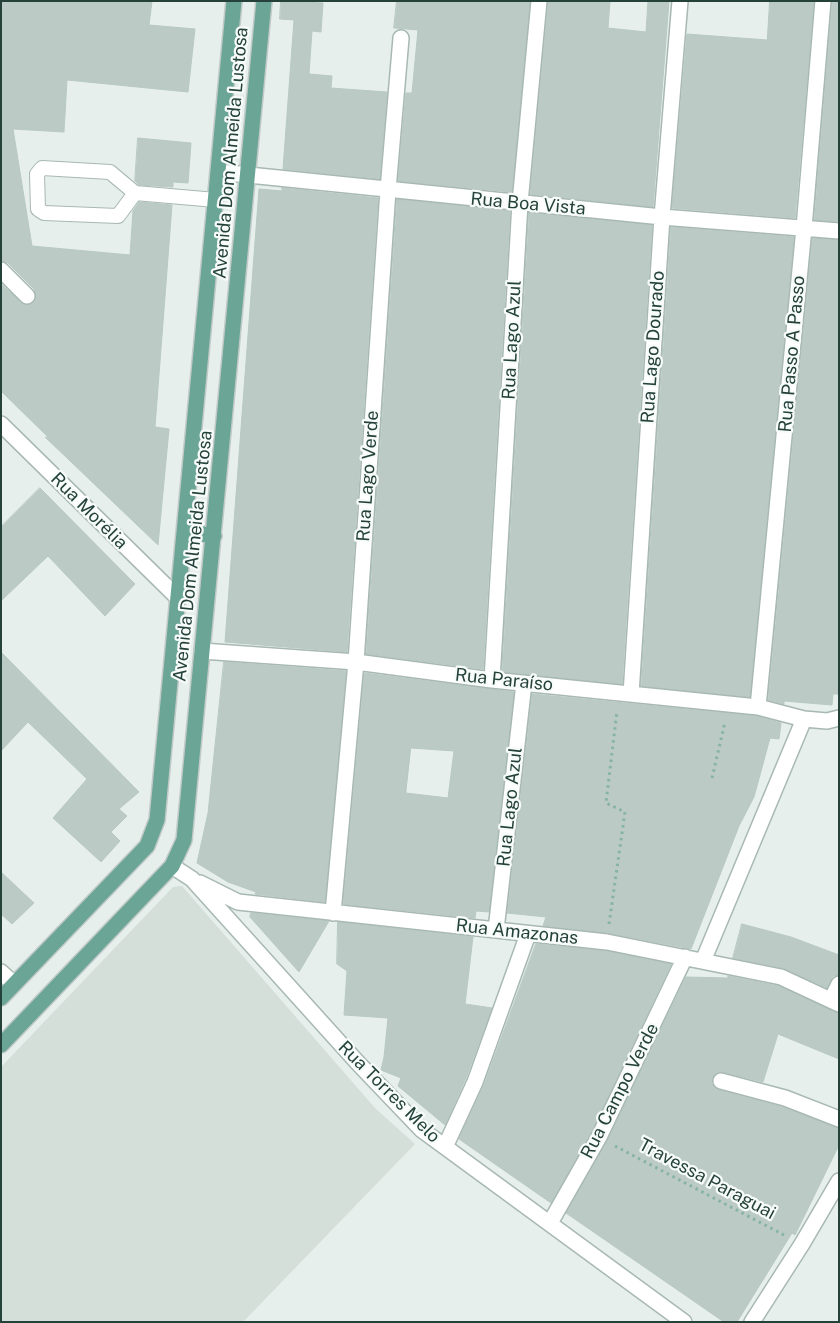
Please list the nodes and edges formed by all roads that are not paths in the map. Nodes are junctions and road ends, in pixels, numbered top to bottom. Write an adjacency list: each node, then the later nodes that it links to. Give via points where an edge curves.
1 (234, 1): 7 (main road, Avenida Dom Almeida Lustosa)
2 (264, 1): 8 (main road, Avenida Dom Almeida Lustosa)
3 (539, 1): 12 (street, Rua Lago Azul)
4 (680, 1): 13 (street, Rua Lago Dourado)
5 (823, 1): 14 (street, Rua Passo A Passo)
6 (401, 38): 9 (street, Rua Lago Verde)
7 (219, 172): 8 (street, Rua Boa Vista); 11 (main road, Avenida Dom Almeida Lustosa)
8 (248, 174): 9 (street, Rua Boa Vista); 20 (main road, Avenida Dom Almeida Lustosa)
9 (388, 190): 12 (street, Rua Boa Vista); 23 (street, Rua Lago Verde)
10 (135, 193): 10 (lane, via 116,176 104,171 42,168 37,174 38,210 44,213 118,216); 11 (lane)
11 (216, 200): 19 (main road, Avenida Dom Almeida Lustosa)
12 (520, 203): 13 (street, Rua Boa Vista); 24 (street, Rua Lago Azul)
13 (662, 217): 14 (street, Rua Boa Vista); 26 (street, Rua Lago Dourado)
14 (804, 228): 15 (street, Rua Boa Vista); 27 (street, Rua Passo A Passo)
15 (839, 231)
16 (1, 270): 17 (street)
17 (27, 296)
18 (1, 424): 21 (street, Rua Morélia)
19 (185, 531): 20 (main road); 21 (main road, Avenida Dom Almeida Lustosa)
20 (214, 536): 22 (main road, Avenida Dom Almeida Lustosa)
21 (177, 597): 38 (main road, Avenida Dom Almeida Lustosa, via 157,820 152,834 146,846)
22 (202, 651): 23 (street, Rua Paraíso); 30 (main road, Avenida Dom Almeida Lustosa, via 184,840)
23 (356, 662): 24 (street, Rua Paraíso); 32 (street, Rua Lago Verde)
24 (492, 680): 25 (street, Rua Paraíso)
25 (524, 683): 26 (street, Rua Paraíso); 33 (street, Rua Lago Azul)
26 (625, 694): 27 (street, Rua Paraíso)
27 (758, 707): 29 (street, Rua Paraíso)
28 (839, 718): 29 (street, via 827,721)
29 (804, 719): 36 (street)
30 (172, 866): 31 (street, Rua Torres Melo); 42 (main road, Avenida Dom Almeida Lustosa)
31 (192, 879): 32 (street, Rua Amazonas, via 238,902); 45 (street, Rua Torres Melo, via 357,1062 422,1130)
32 (333, 913): 33 (street, Rua Amazonas)
33 (496, 930): 34 (street, Rua Amazonas)
34 (528, 934): 35 (street, Rua Amazonas, via 607,942); 45 (street, via 475,1082)
35 (685, 957): 36 (street, Rua Amazonas); 47 (street, Rua Campo Verde, via 599,1137)
36 (703, 961): 41 (street, Rua Amazonas, via 781,977)
37 (1, 972): 38 (street)
38 (14, 984): 40 (main road, Avenida Dom Almeida Lustosa)
39 (839, 984): 41 (street)
40 (1, 998)
41 (835, 1002)
42 (1, 1045)
43 (721, 1081): 44 (street, via 785,1098)
44 (839, 1119)
45 (445, 1147): 47 (street, Rua Torres Melo)
46 (839, 1181): 49 (street)
47 (550, 1223): 48 (street, Rua Torres Melo)
48 (684, 1322)
49 (752, 1322)

